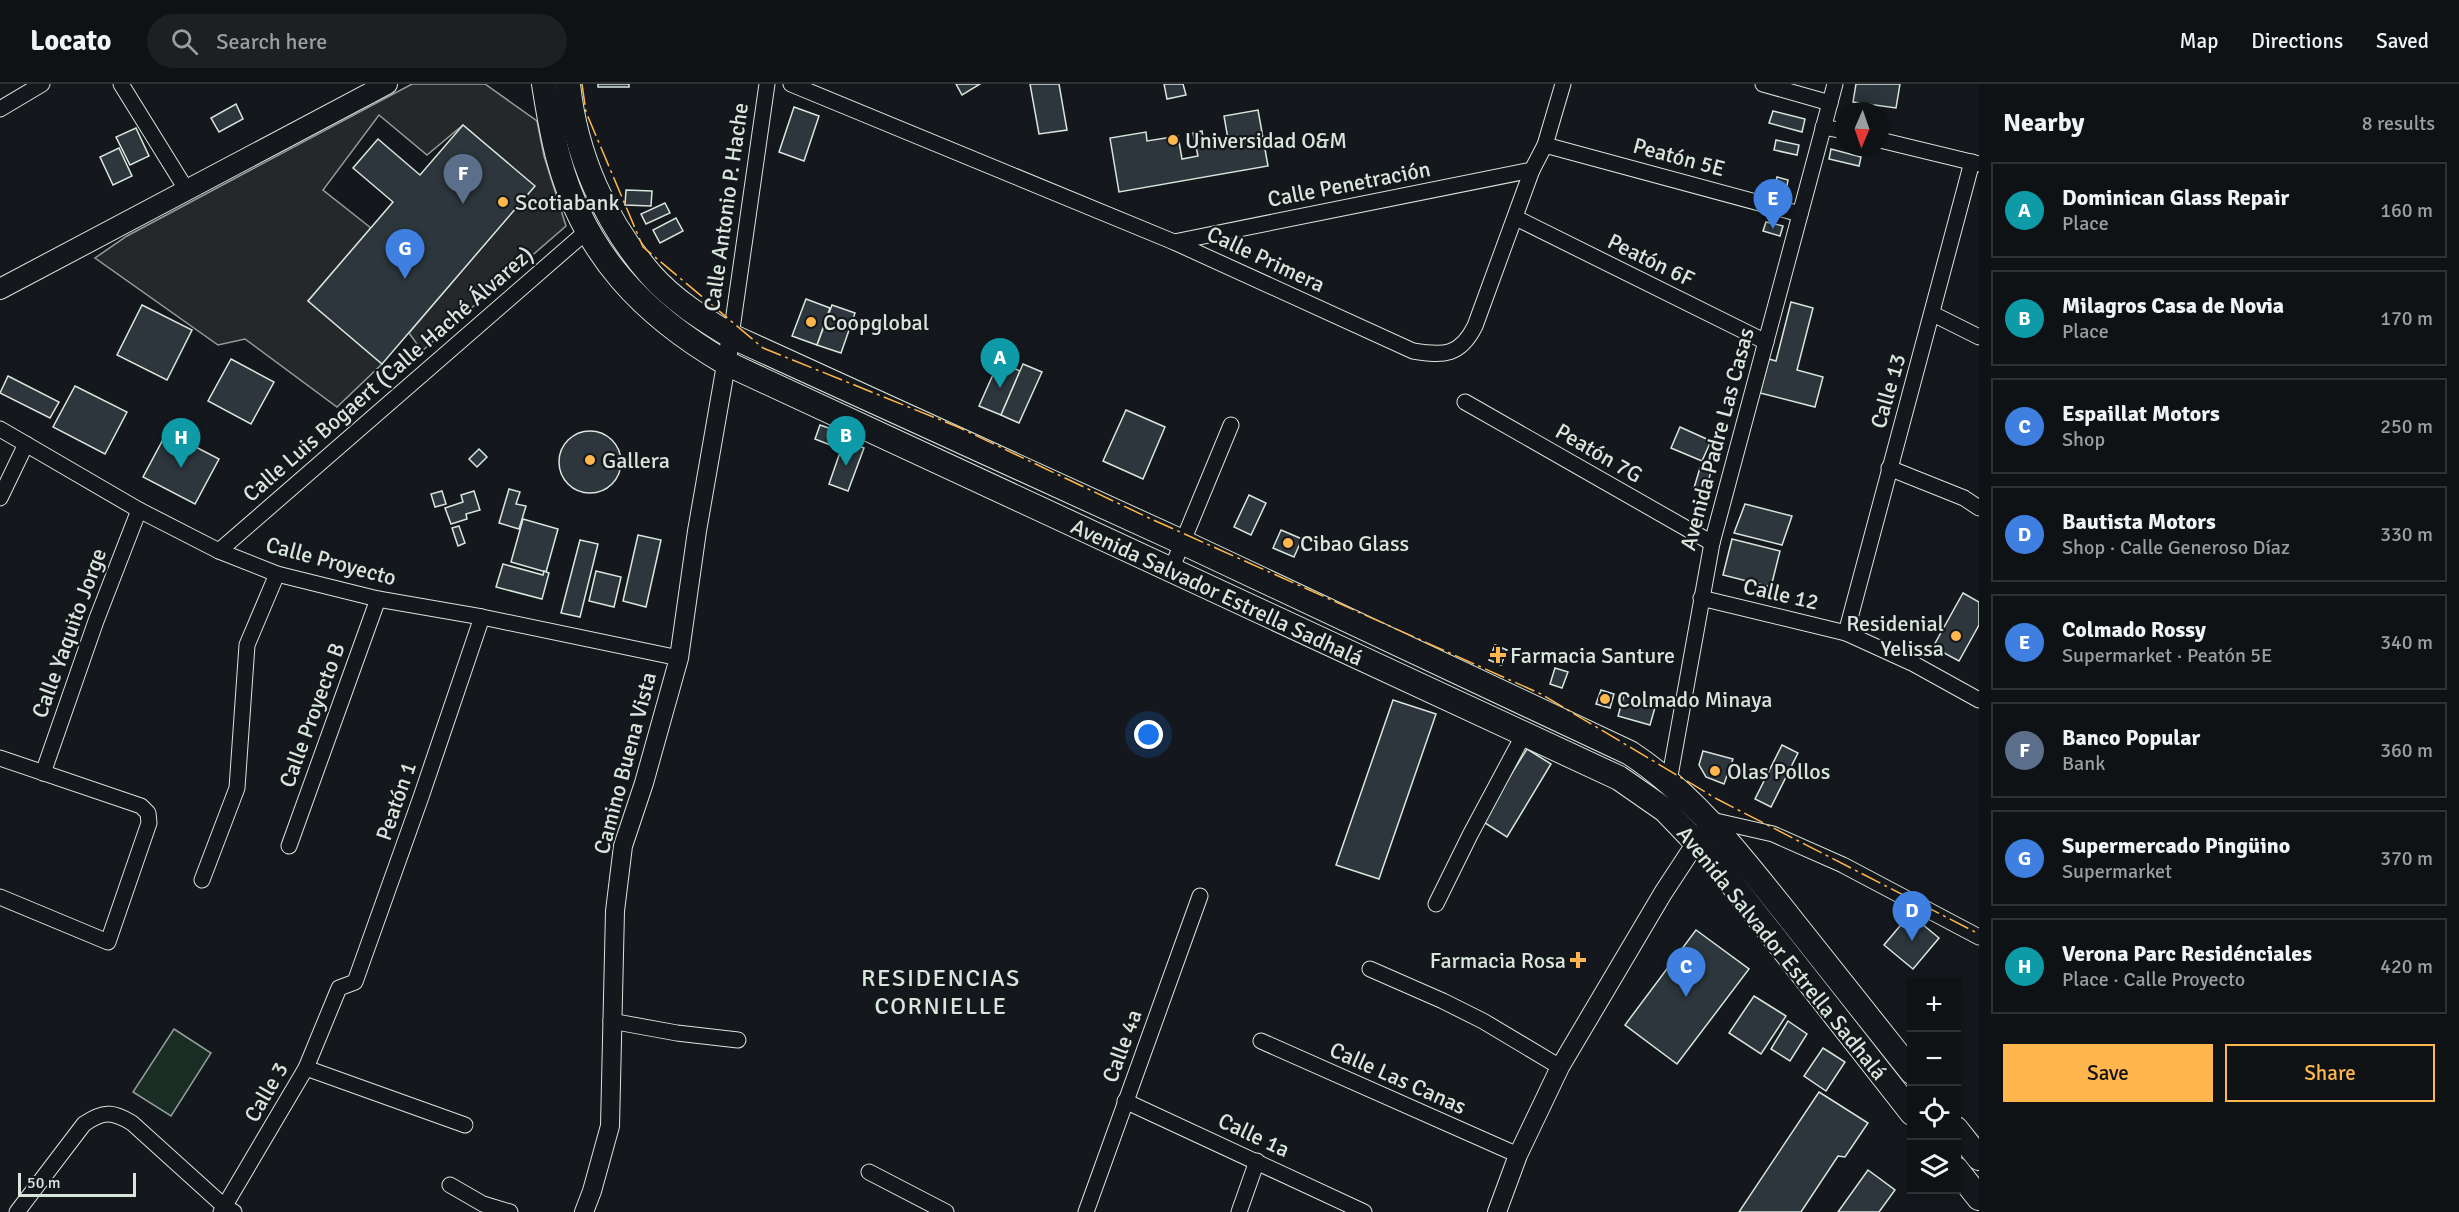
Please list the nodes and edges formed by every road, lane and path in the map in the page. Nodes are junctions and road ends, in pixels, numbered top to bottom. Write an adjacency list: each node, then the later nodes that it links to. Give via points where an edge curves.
1 (42, 84): 12 (street)
2 (121, 84): 19 (street)
3 (385, 84): 19 (main road)
4 (543, 84): 22 (highway, Avenida Salvador Estrella Sadhalá, via 559,161)
5 (568, 84): 26 (highway, Avenida Salvador Estrella Sadhalá, via 590,176 627,242 652,276 678,300)
6 (767, 84): 26 (street, Calle Antonio P. Hache)
7 (791, 84): 23 (street, Calle Primera)
8 (1563, 84): 16 (street, Calle Primera)
9 (1763, 84): 11 (street)
10 (1835, 84): 11 (street, Avenida Padre Las Casas)
11 (1830, 103): 13 (street, Avenida Padre Las Casas)
12 (0, 109)
13 (1823, 127): 14 (street); 20 (street, Avenida Padre Las Casas)
14 (1835, 129)
15 (1889, 142): 17 (street)
16 (1545, 145): 18 (street, Calle Primera); 20 (street, Peatón 5E)
17 (1976, 163): 25 (street, Calle 13)
18 (1532, 170): 21 (street, Calle Primera); 23 (street, Calle Penetración)
19 (186, 189): 24 (main road)
20 (1800, 214): 28 (street, Avenida Padre Las Casas)
21 (1516, 218): 23 (street, Calle Primera, via 1468,342 1453,352 1434,355 1413,351); 28 (street, Peatón 6F)
22 (587, 231): 29 (highway, Avenida Salvador Estrella Sadhalá, via 631,292 664,322); 40 (street, Calle Luis Bogaert (Calle Haché Álvarez))
23 (1174, 242)
24 (0, 289)
25 (1933, 314): 27 (street); 34 (street, Calle 13)
26 (731, 336): 29 (street, Camino Buena Vista); 38 (highway, Avenida Salvador Estrella Sadhalá)
27 (1979, 337)
28 (1766, 342): 39 (street, Avenida Padre Las Casas)
29 (726, 363): 41 (highway, Avenida Salvador Estrella Sadhalá); 47 (street, Camino Buena Vista)
30 (1465, 402): 39 (street, Peatón 7G)
31 (1232, 425): 38 (street)
32 (0, 429): 33 (street, Calle Proyecto)
33 (26, 444): 35 (street); 37 (street, Calle Proyecto)
34 (1889, 468): 36 (street, via 1964,498); 46 (street, Calle 13)
35 (0, 498)
36 (1979, 508)
37 (140, 510): 40 (street, Calle Proyecto); 51 (street, Calle Yaquito Jorge)
38 (1182, 542): 41 (street); 52 (highway, Avenida Salvador Estrella Sadhalá, via 1630,753)
39 (1712, 543): 43 (street, Avenida Padre Las Casas)
40 (219, 551): 42 (street, Calle Proyecto)
41 (1171, 570): 49 (highway, Avenida Salvador Estrella Sadhalá)
42 (277, 574): 44 (street, Calle Proyecto); 57 (street, via 247,645 237,788)
43 (1701, 598): 46 (street, Calle 12); 52 (street, Avenida Padre Las Casas)
44 (378, 599): 45 (street, Calle Proyecto); 56 (street, Calle Proyecto B)
45 (482, 617): 47 (street, Calle Proyecto); 63 (street, Peatón 1, via 355,982)
46 (1846, 633): 48 (street, Calle 12)
47 (679, 658): 64 (street, Camino Buena Vista, via 623,846 615,911)
48 (1979, 700)
49 (1524, 734): 53 (highway, Avenida Salvador Estrella Sadhalá, via 1619,778); 60 (street)
50 (0, 758): 51 (street)
51 (43, 773): 59 (street, via 141,806 148,813 149,823 108,942)
52 (1669, 782): 53 (street, Avenida Padre Las Casas); 54 (highway, Avenida Salvador Estrella Sadhalá)
53 (1665, 810): 55 (highway, Avenida Salvador Estrella Sadhalá)
54 (1707, 819): 55 (street); 61 (street, via 1773,834 1843,865); 68 (highway, Avenida Salvador Estrella Sadhalá)
55 (1696, 842): 67 (street); 71 (highway, Avenida Salvador Estrella Sadhalá)
56 (289, 846)
57 (202, 880)
58 (1200, 896): 70 (street, Calle 4a)
59 (0, 897)
60 (1436, 904)
61 (1979, 937)
62 (1370, 969): 67 (street, via 1483,1021)
63 (339, 988): 69 (street, Calle 3)
64 (610, 1021): 65 (street); 84 (street, Camino Buena Vista, via 610,1126)
65 (738, 1040)
66 (1261, 1041): 74 (street, Calle Las Canas)
67 (1560, 1067): 74 (street)
68 (1907, 1067)
69 (306, 1068): 72 (street); 81 (street, Calle 3)
70 (1125, 1101): 76 (street, Calle 1a); 86 (street, Calle 4a)
71 (1907, 1108)
72 (465, 1125)
73 (1961, 1135): 75 (highway)
74 (1518, 1155): 89 (street)
75 (1979, 1158)
76 (1257, 1161): 87 (street); 88 (street, Calle 1a)
77 (869, 1172): 85 (street)
78 (1961, 1175): 80 (highway)
79 (450, 1185): 83 (street, via 483,1204)
80 (1979, 1198)
81 (227, 1210): 82 (street, via 132,1123 119,1114 99,1114 84,1124)
82 (17, 1212)
83 (510, 1212)
84 (584, 1212)
85 (946, 1212)
86 (1086, 1212)
87 (1239, 1212)
88 (1364, 1212)
89 (1497, 1212)

